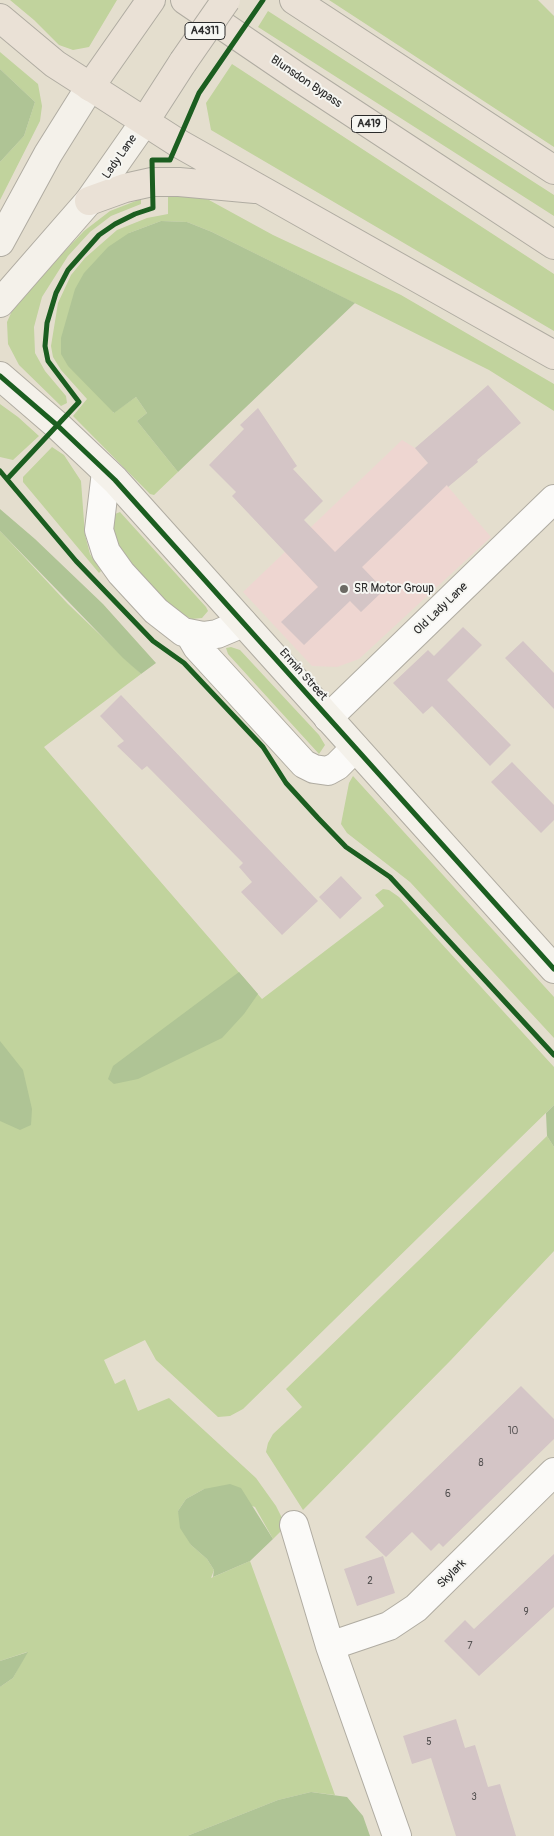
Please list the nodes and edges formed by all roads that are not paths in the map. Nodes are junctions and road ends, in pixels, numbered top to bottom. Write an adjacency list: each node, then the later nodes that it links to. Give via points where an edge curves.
1 (151, 0): 6 (main road)
2 (185, 0): 12 (main road, Blunsdon Bypass / A419)
3 (226, 0): 7 (main road, Lady Lane / A4311, bridge)
4 (294, 0): 8 (main road)
5 (0, 18): 6 (main road, via 55,64)
6 (90, 87): 7 (main road); 11 (street, via 48,154)
7 (144, 121): 9 (main road); 10 (street, Lady Lane)
8 (554, 170)
9 (264, 190): 10 (main road, via 152,182); 14 (main road)
10 (89, 201): 13 (street, Lady Lane)
11 (0, 242)
12 (554, 245)
13 (0, 303)
14 (554, 355)
15 (0, 376): 16 (street, Ermin Street)
16 (106, 472): 18 (street, Ermin Street); 19 (street, via 99,530 106,552 156,611)
17 (554, 499): 20 (street, Old Lady Lane)
18 (243, 623): 19 (street, via 217,634); 20 (street, Ermin Street)
19 (190, 635): 21 (street, via 304,764 314,769 331,770)
20 (328, 718): 21 (street, Ermin Street)
21 (355, 748): 22 (street, Ermin Street)
22 (554, 970)
23 (554, 1472): 25 (street, Skylark, via 416,1608 388,1626)
24 (294, 1525): 25 (street)
25 (330, 1646): 26 (street)
26 (397, 1836)

